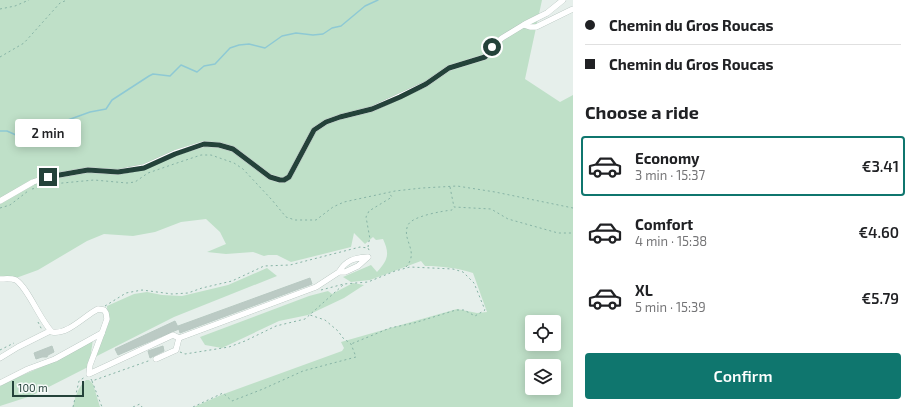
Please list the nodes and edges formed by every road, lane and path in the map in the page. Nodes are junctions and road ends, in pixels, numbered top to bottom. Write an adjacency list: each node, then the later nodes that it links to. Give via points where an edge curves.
1 (29, 0): 4 (path, via 15,6)
2 (67, 0): 7 (path, via 60,2 24,44)
3 (563, 0): 6 (street, via 547,13)
4 (0, 8)
5 (573, 9): 6 (street, via 536,27)
6 (524, 25): 10 (street, via 502,38 485,57 449,68 426,84 372,109 326,122 314,130 289,177 284,180 270,177 233,149 204,144 144,168 118,172 88,170 48,177 33,182)
7 (0, 57)
8 (450, 187): 9 (path); 11 (path); 13 (path, via 495,192)
9 (389, 192): 12 (path, via 344,202 316,220 295,220 286,217 243,169 222,158 206,155 148,173 135,182 94,180 31,189 10,205); 15 (path, via 392,197 369,211 366,217 370,239)
10 (0, 201)
11 (454, 207): 14 (path, via 490,209 518,222 558,233); 17 (path, via 452,210 433,213 412,221 408,225 412,258)
12 (0, 208)
13 (573, 208)
14 (573, 233)
15 (368, 248): 16 (path); 22 (path, via 360,247 290,265 264,266 232,281 188,293 172,294 142,290 126,293)
16 (368, 257): 18 (street, via 358,266); 18 (street, via 351,260 344,264)
17 (405, 269): 20 (path, via 368,282); 30 (path, via 434,268 463,272 474,282 485,310 475,316 464,310 456,310 390,328)
18 (339, 272): 28 (street, via 316,287)
19 (0, 279): 26 (street, via 12,279 20,285)
20 (344, 284): 21 (path); 23 (path)
21 (322, 290)
22 (102, 309): 26 (street, via 91,313 66,330 58,333); 27 (street, via 107,319)
23 (310, 315): 30 (path, via 325,320); 32 (path, via 305,319 276,326 229,347 185,354)
24 (36, 318): 25 (path)
25 (42, 330)
26 (50, 331): 33 (street)
27 (102, 333): 35 (street); 37 (street, via 55,359)
28 (179, 338): 32 (street); 35 (street, via 173,335)
29 (17, 342): 31 (path)
30 (351, 344): 42 (path, via 356,357 303,371 237,400 232,401 223,393)
31 (0, 350)
32 (176, 350): 34 (street)
33 (0, 358)
34 (156, 359): 36 (path)
35 (89, 374): 36 (path); 38 (path, via 79,381)
36 (92, 381): 39 (path)
37 (0, 383)
38 (73, 407)
39 (102, 407)
40 (133, 407): 41 (path, via 140,404)
41 (142, 407)
42 (193, 407)

